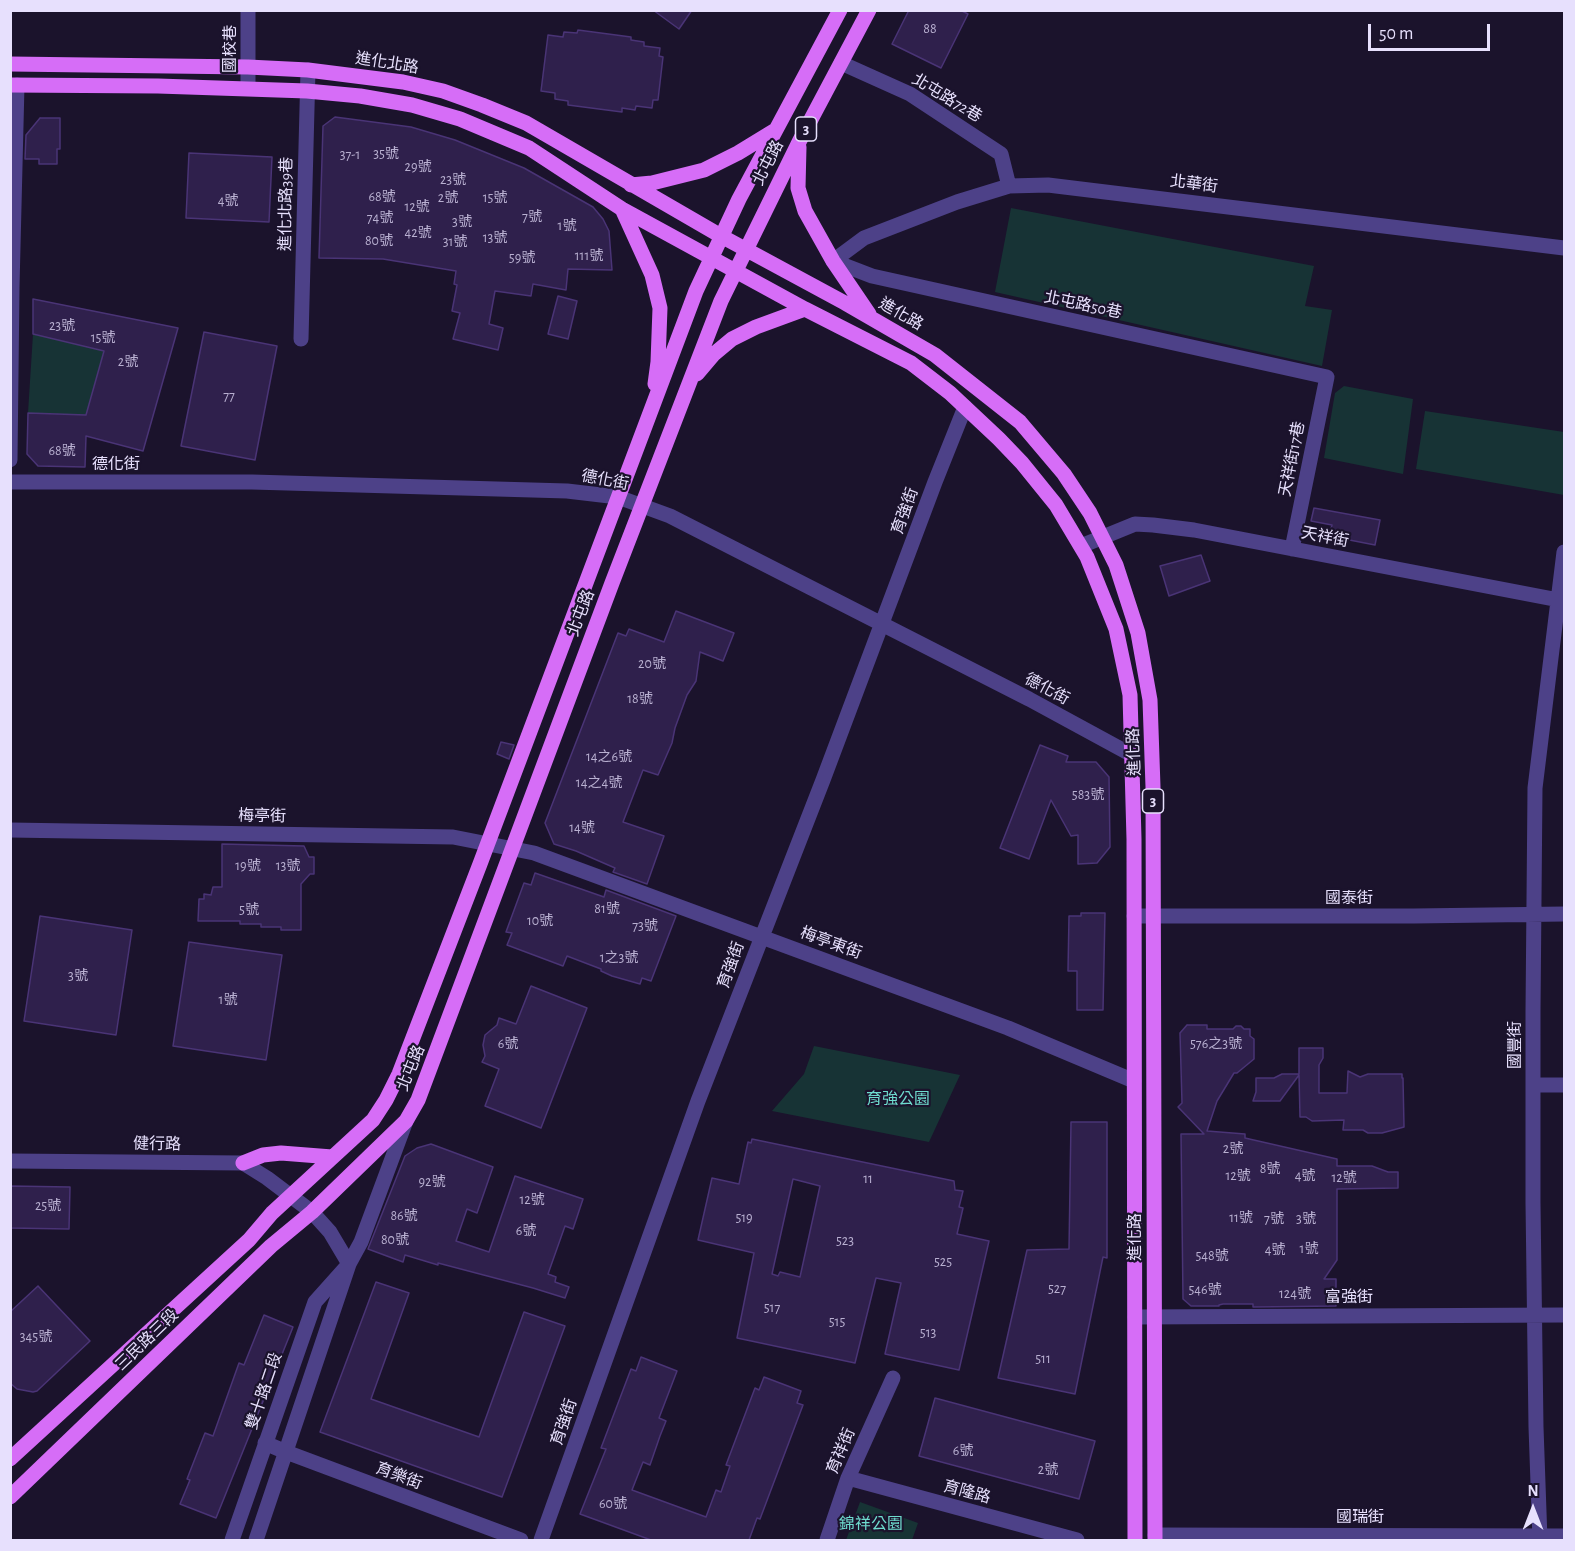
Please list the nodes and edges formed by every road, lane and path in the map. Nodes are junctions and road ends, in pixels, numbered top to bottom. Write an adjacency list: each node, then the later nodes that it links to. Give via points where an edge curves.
1 (248, 10): 6 (street, 國校巷)
2 (840, 10): 11 (main road, 北屯路 / 3)
3 (869, 10): 4 (main road, 北屯路 / 3)
4 (841, 63): 12 (main road, 北屯路 / 3); 14 (street, 北屯路72巷, via 910,94 1001,154)
5 (10, 64): 6 (main road, 進化北路)
6 (248, 67): 7 (main road, 進化北路); 9 (street, 國校巷)
7 (308, 70): 10 (street, 進化北路39巷); 13 (main road, 進化北路, via 403,82 483,105 526,123)
8 (14, 85): 9 (main road); 29 (street)
9 (248, 88): 10 (main road)
10 (307, 91): 15 (main road, via 412,105 460,119 529,148); 24 (street, 進化北路39巷)
11 (777, 129): 13 (main road, via 704,170); 16 (main road, 北屯路 / 3)
12 (799, 142): 18 (main road, 北屯路 / 3); 20 (main road, via 798,188 805,211)
13 (631, 184): 16 (main road, 進化北路)
14 (1009, 186): 17 (street, 北華街, via 1048,185); 20 (street, 北華街, via 864,238)
15 (622, 209): 19 (main road); 28 (main road, via 652,275 660,308)
16 (721, 236): 18 (main road, 進化路 / 3); 19 (main road, 北屯路 / 3)
17 (1564, 248)
18 (746, 249): 21 (main road, 北屯路 / 3); 23 (main road, 進化路 / 3)
19 (711, 258): 21 (main road, 進化路 / 3); 28 (main road, 北屯路)
20 (833, 261): 23 (main road); 25 (street, 北屯路50巷, via 872,276)
21 (734, 271): 22 (main road, 進化路 / 3); 26 (main road, 北屯路)
22 (805, 309): 26 (main road, via 732,339); 27 (main road, 進化路 / 3, via 911,363)
23 (873, 319): 33 (main road, 進化路 / 3, via 935,355 1020,422 1064,474)
24 (301, 339)
25 (1327, 377): 35 (street, 天祥街17巷)
26 (688, 386): 32 (main road, 北屯路)
27 (965, 406): 34 (main road, 進化路 / 3, via 1022,463 1056,505); 38 (street, 育強街)
28 (651, 414): 31 (main road, 北屯路)
29 (10, 460)
30 (10, 482): 31 (street, 德化街, via 252,482)
31 (618, 497): 32 (street, 德化街); 41 (main road, 北屯路)
32 (641, 507): 38 (street, 德化街, via 670,516); 42 (main road, 北屯路)
33 (1103, 537): 34 (street, 天祥街); 35 (street, 天祥街, via 1135,524 1153,525); 46 (main road, 進化路 / 3, via 1138,633 1150,700)
34 (1081, 546): 39 (main road, 進化路 / 3, via 1120,646 1130,695)
35 (1292, 549): 37 (street, 天祥街)
36 (1564, 552): 37 (street, 國豐街)
37 (1561, 601): 43 (street, 國豐街, via 1535,788)
38 (882, 625): 39 (street, 德化街); 47 (street, 育強街)
39 (1132, 755): 45 (main road, 進化路 / 3)
40 (10, 830): 41 (street, 梅亭街, via 453,837)
41 (488, 844): 42 (street, 梅亭街); 52 (main road, 北屯路, via 399,1074 373,1120)
42 (512, 849): 47 (street, 梅亭東街, via 542,855); 51 (main road, 北屯路, via 418,1100)
43 (1533, 914): 44 (street, 國泰街); 46 (street, 國泰街); 49 (street, 國豐街)
44 (1564, 914)
45 (1134, 916): 46 (street, 國泰街); 48 (main road, 進化路 / 3)
46 (1154, 916): 60 (main road, 進化路 / 3)
47 (761, 936): 48 (street, 梅亭東街, via 1008,1028); 74 (street, 育強街)
48 (1134, 1081): 61 (main road, 進化路 / 3)
49 (1533, 1085): 50 (street); 58 (street, 國豐街)
50 (1564, 1085)
51 (406, 1121): 56 (main road, 北屯路); 57 (street, 雙十路二段, via 361,1242)
52 (332, 1157): 54 (main road, via 281,1153); 55 (main road, 北屯路)
53 (10, 1161): 54 (street, 健行路)
54 (243, 1163): 55 (street)
55 (292, 1196): 56 (street); 65 (main road, 三民路三段)
56 (312, 1212): 57 (street, via 330,1232); 67 (main road, 三民路三段, via 271,1246)
57 (349, 1264): 63 (street, 雙十路二段, via 315,1302); 64 (street, 雙十路二段)
58 (1536, 1315): 59 (street, 富強街); 60 (street, 富強街); 70 (street, 國豐街)
59 (1564, 1315)
60 (1153, 1316): 61 (street, 富強街); 69 (main road, 進化路 / 3)
61 (1135, 1317): 77 (main road, 進化路 / 3)
62 (893, 1378): 66 (street, 育祥街)
63 (265, 1443): 64 (street, 育樂街); 71 (street, 雙十路二段)
64 (286, 1452): 72 (street, 雙十路二段); 73 (street, 育樂街)
65 (10, 1459)
66 (848, 1478): 75 (street, 育祥街); 76 (street, 育隆路)
67 (10, 1497)
68 (1564, 1536): 70 (street, 國瑞街)
69 (1155, 1538): 70 (street, 國瑞街)
70 (1540, 1538)
71 (232, 1540)
72 (256, 1540)
73 (521, 1540)
74 (541, 1540)
75 (827, 1540)
76 (1077, 1540)
77 (1135, 1540)

